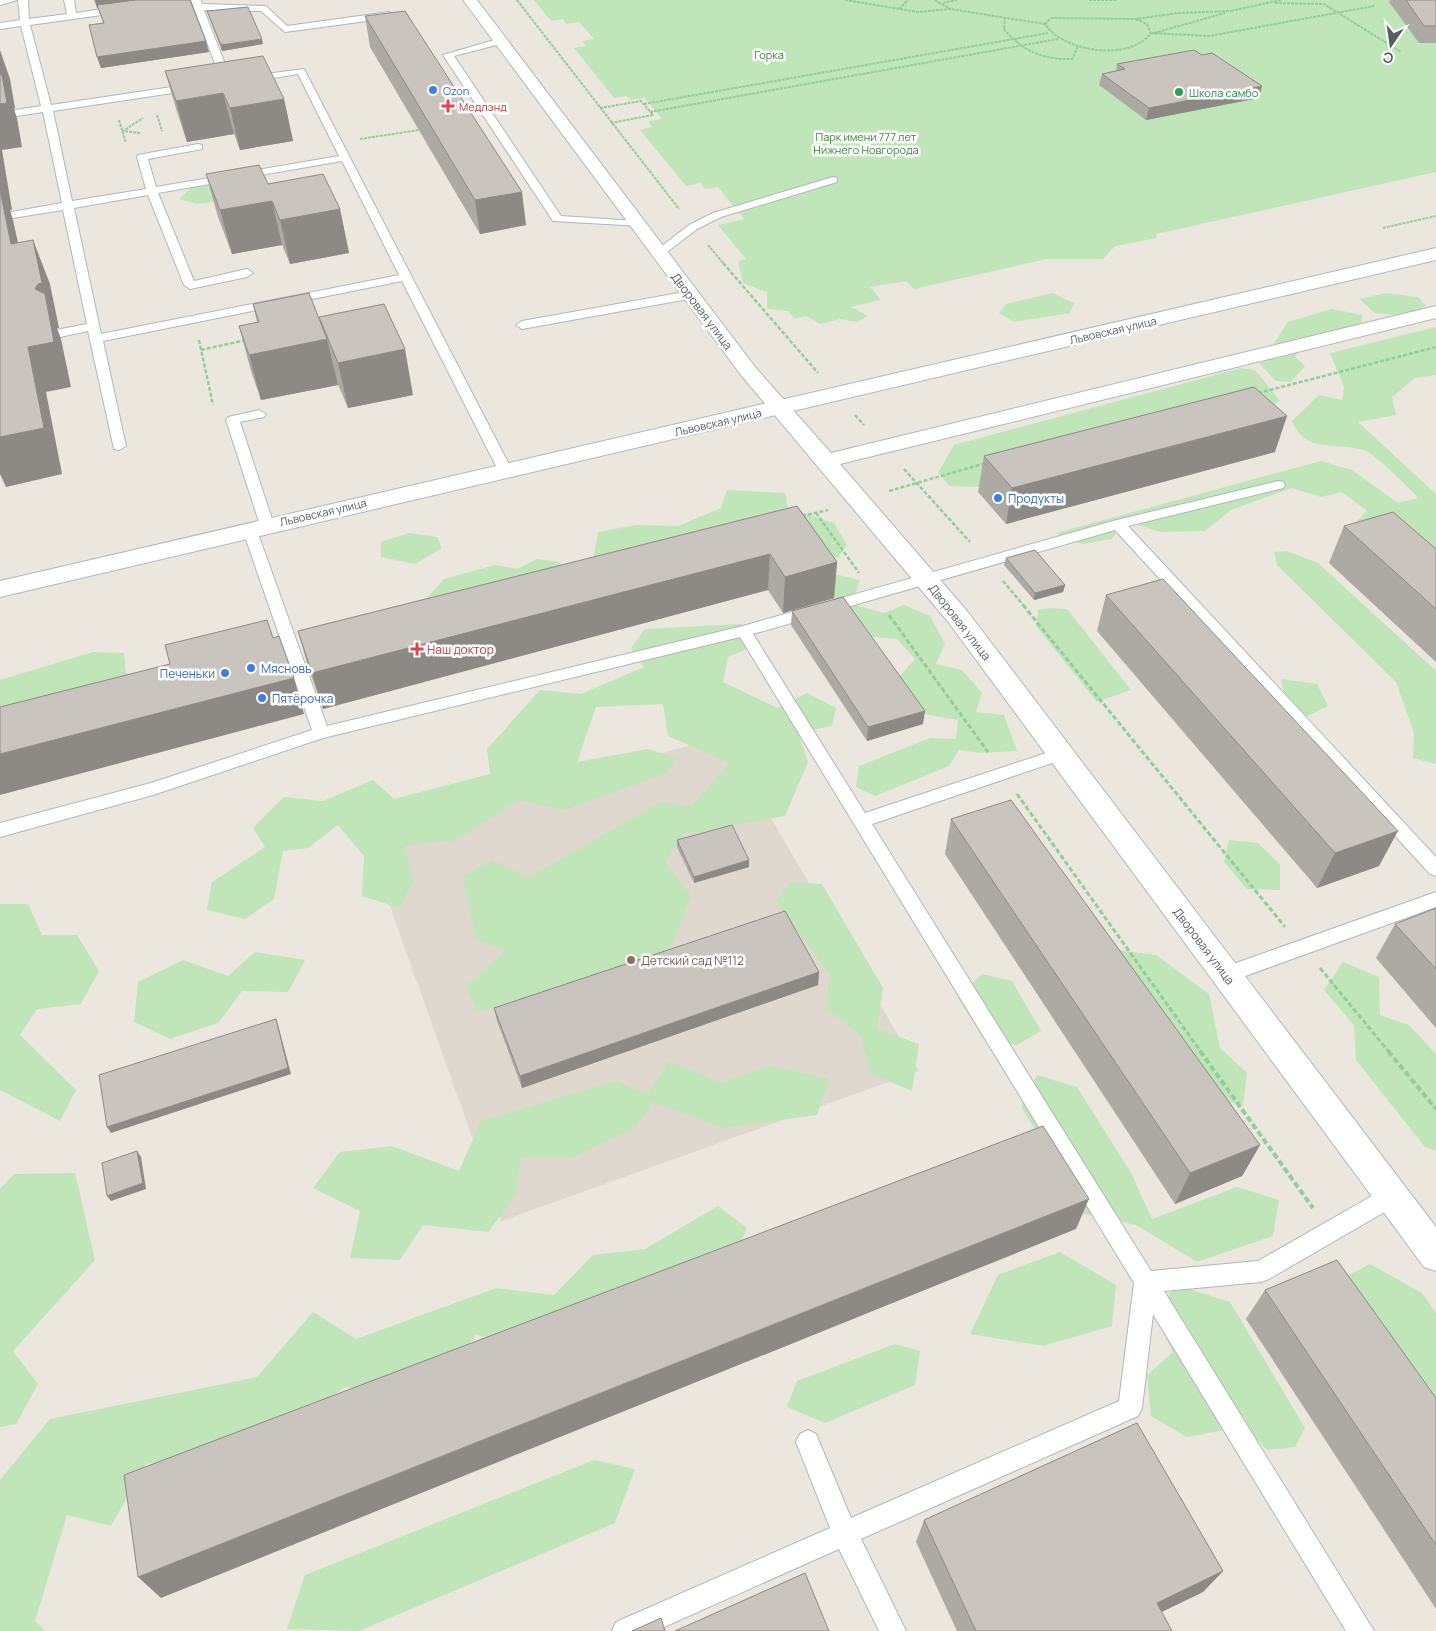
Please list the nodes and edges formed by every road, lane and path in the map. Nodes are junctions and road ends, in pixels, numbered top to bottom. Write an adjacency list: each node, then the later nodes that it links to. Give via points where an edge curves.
1 (12, 0): 14 (lane)
2 (22, 0): 29 (lane)
3 (70, 0): 26 (lane)
4 (470, 0): 36 (street, Дворовая улица)
5 (517, 0): 44 (path)
6 (845, 0): 16 (path)
7 (865, 0): 16 (path)
8 (908, 0): 21 (path)
9 (935, 0): 17 (path)
10 (957, 0): 17 (path)
11 (1090, 0): 12 (path)
12 (1116, 0)
13 (1281, 0): 18 (path)
14 (0, 2)
15 (192, 2): 25 (lane, via 263,8 285,29); 49 (lane, via 222,83 301,71)
16 (862, 3): 21 (path)
17 (943, 3): 22 (path)
18 (1275, 3): 23 (path); 24 (path, via 1324,4)
19 (1374, 6): 24 (path)
20 (136, 7): 26 (lane)
21 (899, 9): 22 (path, via 918,12)
22 (950, 9): 27 (path)
23 (1231, 11): 28 (path); 33 (path)
24 (1338, 13): 33 (path, via 1209,36); 39 (path)
25 (402, 15)
26 (72, 16): 29 (lane)
27 (1005, 18): 30 (path); 34 (path, via 1004,30)
28 (1136, 19): 30 (path, via 1051,18); 33 (path, via 1147,24)
29 (25, 22): 31 (lane); 43 (lane)
30 (1045, 24): 32 (path)
31 (0, 26)
32 (1048, 33): 34 (path); 35 (path)
33 (1151, 33): 38 (path, via 1143,42 1122,48 1102,50)
34 (1011, 39): 37 (path); 42 (path)
35 (1058, 39): 37 (path); 38 (path)
36 (501, 41): 58 (street, Дворовая улица); 58 (lane, via 448,55 557,219)
37 (1020, 46): 38 (path, via 1055,60 1072,59); 45 (path)
38 (1078, 46)
39 (1401, 52)
40 (200, 86): 41 (lane)
41 (112, 99): 43 (lane); 51 (path, via 130,152)
42 (644, 104): 44 (path, via 641,101); 45 (path)
43 (47, 108): 46 (lane); 55 (lane)
44 (600, 108): 47 (path)
45 (650, 112): 47 (path, via 653,115)
46 (16, 113)
47 (611, 123): 59 (path)
48 (419, 130): 49 (path)
49 (336, 143): 52 (lane)
50 (198, 147): 51 (lane)
51 (142, 158): 54 (lane)
52 (343, 158): 54 (lane); 64 (lane)
53 (833, 180): 59 (lane, via 717,214)
54 (152, 191): 55 (lane); 63 (lane, via 190,285)
55 (68, 205): 57 (lane); 72 (lane)
56 (1436, 216): 60 (path)
57 (0, 217)
58 (636, 224): 61 (street, Дворовая улица)
59 (693, 227): 61 (lane); 75 (path)
60 (1383, 228)
61 (658, 253): 65 (street, Дворовая улица)
62 (1436, 254): 75 (street, Львовская улица)
63 (247, 273)
64 (406, 277): 66 (lane); 82 (lane)
65 (690, 295): 70 (lane); 76 (street, Дворовая улица)
66 (286, 301): 68 (lane); 69 (lane)
67 (1436, 312): 80 (street)
68 (292, 315)
69 (194, 319): 72 (lane); 74 (path)
70 (522, 325)
71 (60, 333): 72 (lane)
72 (94, 333): 79 (lane)
73 (249, 340): 74 (path)
74 (201, 350): 78 (path, via 215,410)
75 (837, 395): 76 (street, Львовская улица); 80 (path)
76 (781, 408): 81 (street, Дворовая улица); 82 (street, Львовская улица)
77 (259, 414): 78 (lane)
78 (233, 420): 86 (lane)
79 (120, 446)
80 (884, 447): 81 (street); 87 (path)
81 (826, 461): 88 (street, Дворовая улица)
82 (505, 470): 86 (street, Львовская улица)
83 (1278, 485): 85 (lane)
84 (816, 513): 90 (path)
85 (1118, 524): 87 (lane); 97 (lane)
86 (258, 527): 89 (street, Львовская улица); 92 (lane)
87 (987, 561): 88 (lane); 99 (path)
88 (927, 580): 90 (lane); 93 (street, Дворовая улица)
89 (0, 589)
90 (875, 595): 91 (lane); 94 (path)
91 (744, 631): 92 (lane); 95 (lane)
92 (321, 733): 96 (lane, via 153,789)
93 (1061, 754): 94 (lane); 100 (street, Дворовая улица)
94 (1003, 774): 95 (lane); 103 (path)
95 (860, 821): 105 (lane)
96 (0, 830)
97 (1436, 869)
98 (1436, 899): 99 (lane)
99 (1302, 948): 100 (lane); 101 (path)
100 (1226, 975): 102 (street, Дворовая улица)
101 (1436, 1109)
102 (1392, 1196): 103 (lane); 104 (street, Дворовая улица)
103 (1330, 1232): 105 (lane, via 1261,1271)
104 (1436, 1256)
105 (1145, 1282): 107 (lane, via 1130,1408); 110 (lane)
106 (808, 1442): 107 (lane)
107 (845, 1534): 108 (lane); 109 (lane)
108 (625, 1631)
109 (893, 1631)
110 (1361, 1631)

